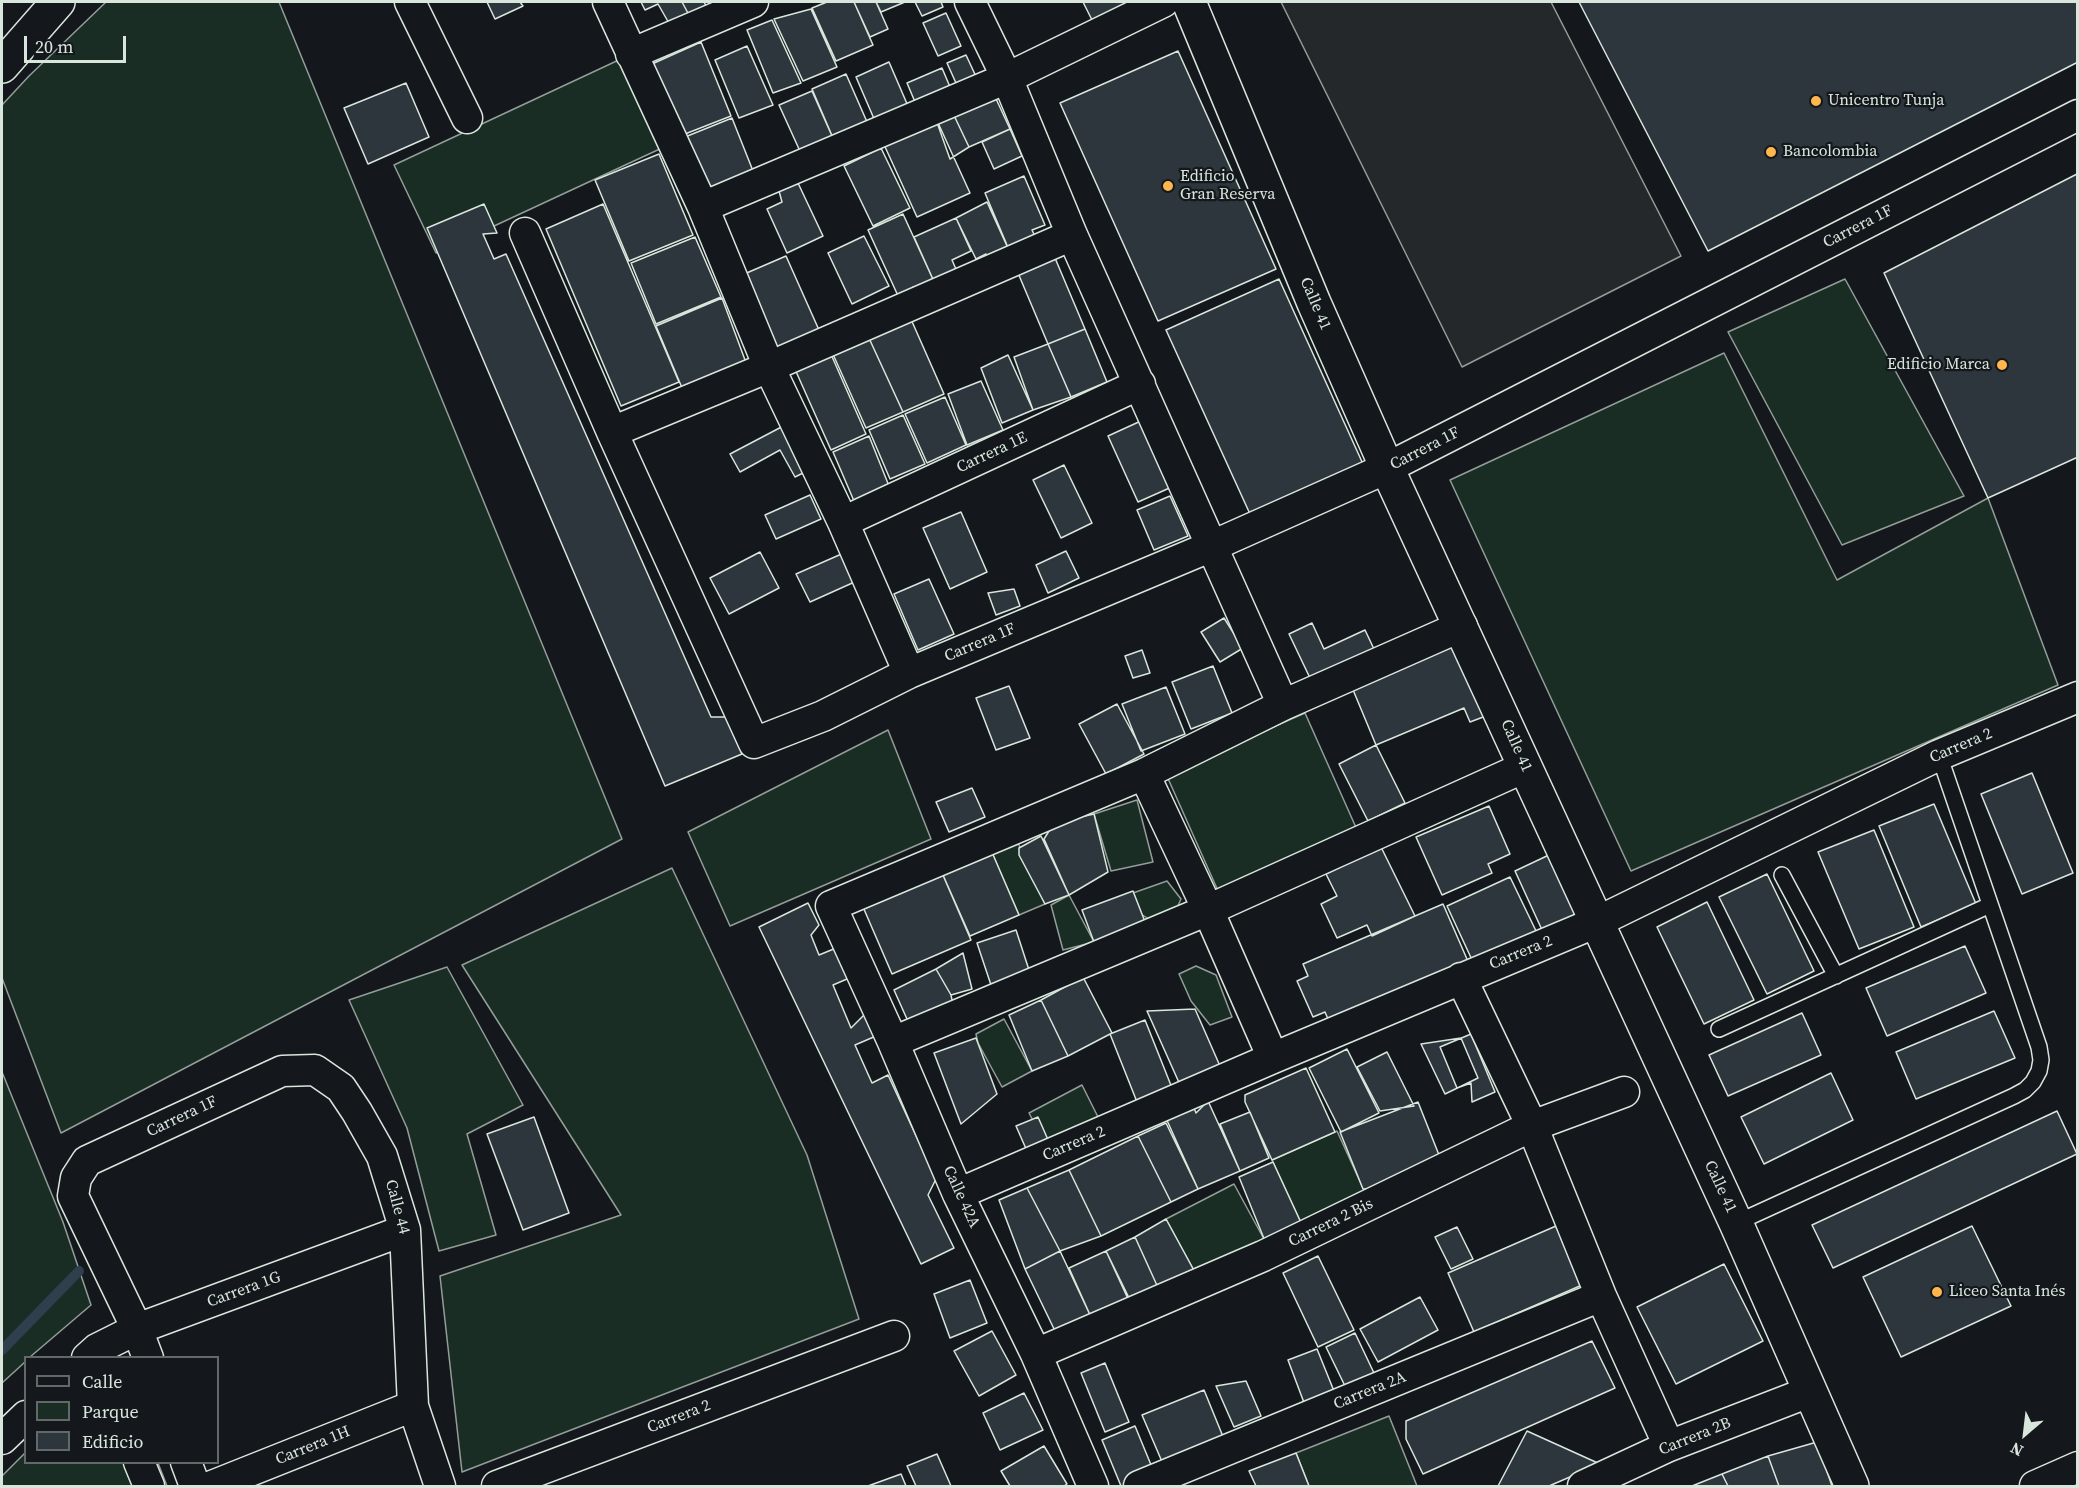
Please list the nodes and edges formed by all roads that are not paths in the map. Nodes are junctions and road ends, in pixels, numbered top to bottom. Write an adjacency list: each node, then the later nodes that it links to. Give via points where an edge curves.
1 (58, 2): 9 (street)
2 (410, 2): 12 (street)
3 (608, 2): 8 (street)
4 (753, 2): 8 (street)
5 (970, 2): 10 (street)
6 (1163, 2): 10 (street)
7 (1189, 2): 19 (street, Calle 41)
8 (632, 54): 13 (street)
9 (2, 66)
10 (1006, 78): 13 (street); 15 (street)
11 (2078, 115): 19 (street, Carrera 1F)
12 (467, 118)
13 (703, 207): 16 (street)
14 (525, 233): 18 (street)
15 (1072, 236): 16 (street); 17 (street)
16 (769, 367): 18 (street); 20 (street)
17 (1140, 384): 20 (street, Carrera 1E); 21 (street)
18 (612, 432): 23 (street, Carrera 1F, via 754,743 823,716)
19 (1387, 468): 21 (street, Carrera 1F); 22 (street, Calle 41)
20 (843, 522): 23 (street)
21 (1212, 546): 23 (street, Carrera 1F); 25 (street)
22 (1462, 627): 25 (street); 27 (street, Calle 41)
23 (909, 673)
24 (2078, 697): 26 (street, Carrera 2)
25 (1283, 705): 28 (street)
26 (1939, 755): 30 (lane); 32 (street, Carrera 2)
27 (1525, 767): 31 (street); 32 (street, Calle 41)
28 (1144, 774): 31 (street); 36 (street, Calle 42A, via 831,906)
29 (1782, 875): 33 (lane)
30 (1990, 905): 33 (lane); 42 (lane, via 2039,1047 2041,1060 2033,1082 2014,1096)
31 (1208, 910): 36 (street); 37 (street)
32 (1597, 922): 34 (street, Carrera 2); 42 (street, Calle 41)
33 (1836, 976): 35 (lane)
34 (1461, 978): 37 (street, Carrera 2); 40 (street)
35 (1719, 1029)
36 (893, 1042): 41 (street, Calle 42A)
37 (1273, 1058): 41 (street, Carrera 2)
38 (315, 1070): 43 (street, Calle 44, via 340,1088 382,1156); 45 (street, Carrera 1F, via 282,1071 87,1161 76,1178 73,1196)
39 (1624, 1092): 40 (street, Carrera 2 Bis)
40 (1532, 1126): 44 (street); 47 (street, Carrera 2 Bis, via 1263,1256)
41 (958, 1194): 47 (street, Calle 42A)
42 (1736, 1223): 50 (street, Calle 41)
43 (405, 1230): 45 (street, Carrera 1G); 51 (street, Calle 44)
44 (1601, 1296): 54 (street); 64 (street, Carrera 2A)
45 (137, 1329): 48 (street, Carrera 1G); 49 (street)
46 (894, 1336): 62 (street, Carrera 2)
47 (1036, 1354): 63 (street, Calle 42A)
48 (95, 1355)
49 (147, 1356)
50 (1809, 1392): 54 (street, Carrera 2B); 66 (street, Calle 41)
51 (413, 1406): 60 (street, Carrera 1H); 61 (street, Calle 44)
52 (24, 1418): 53 (street)
53 (2, 1439)
54 (1669, 1446): 65 (street, Carrera 2B)
55 (141, 1464): 58 (street)
56 (187, 1464): 59 (street)
57 (2078, 1467): 67 (street)
58 (148, 1486)
59 (195, 1486)
60 (213, 1486)
61 (440, 1486)
62 (497, 1486)
63 (1093, 1486)
64 (1139, 1486)
65 (1583, 1486)
66 (1852, 1486)
67 (2035, 1486)

